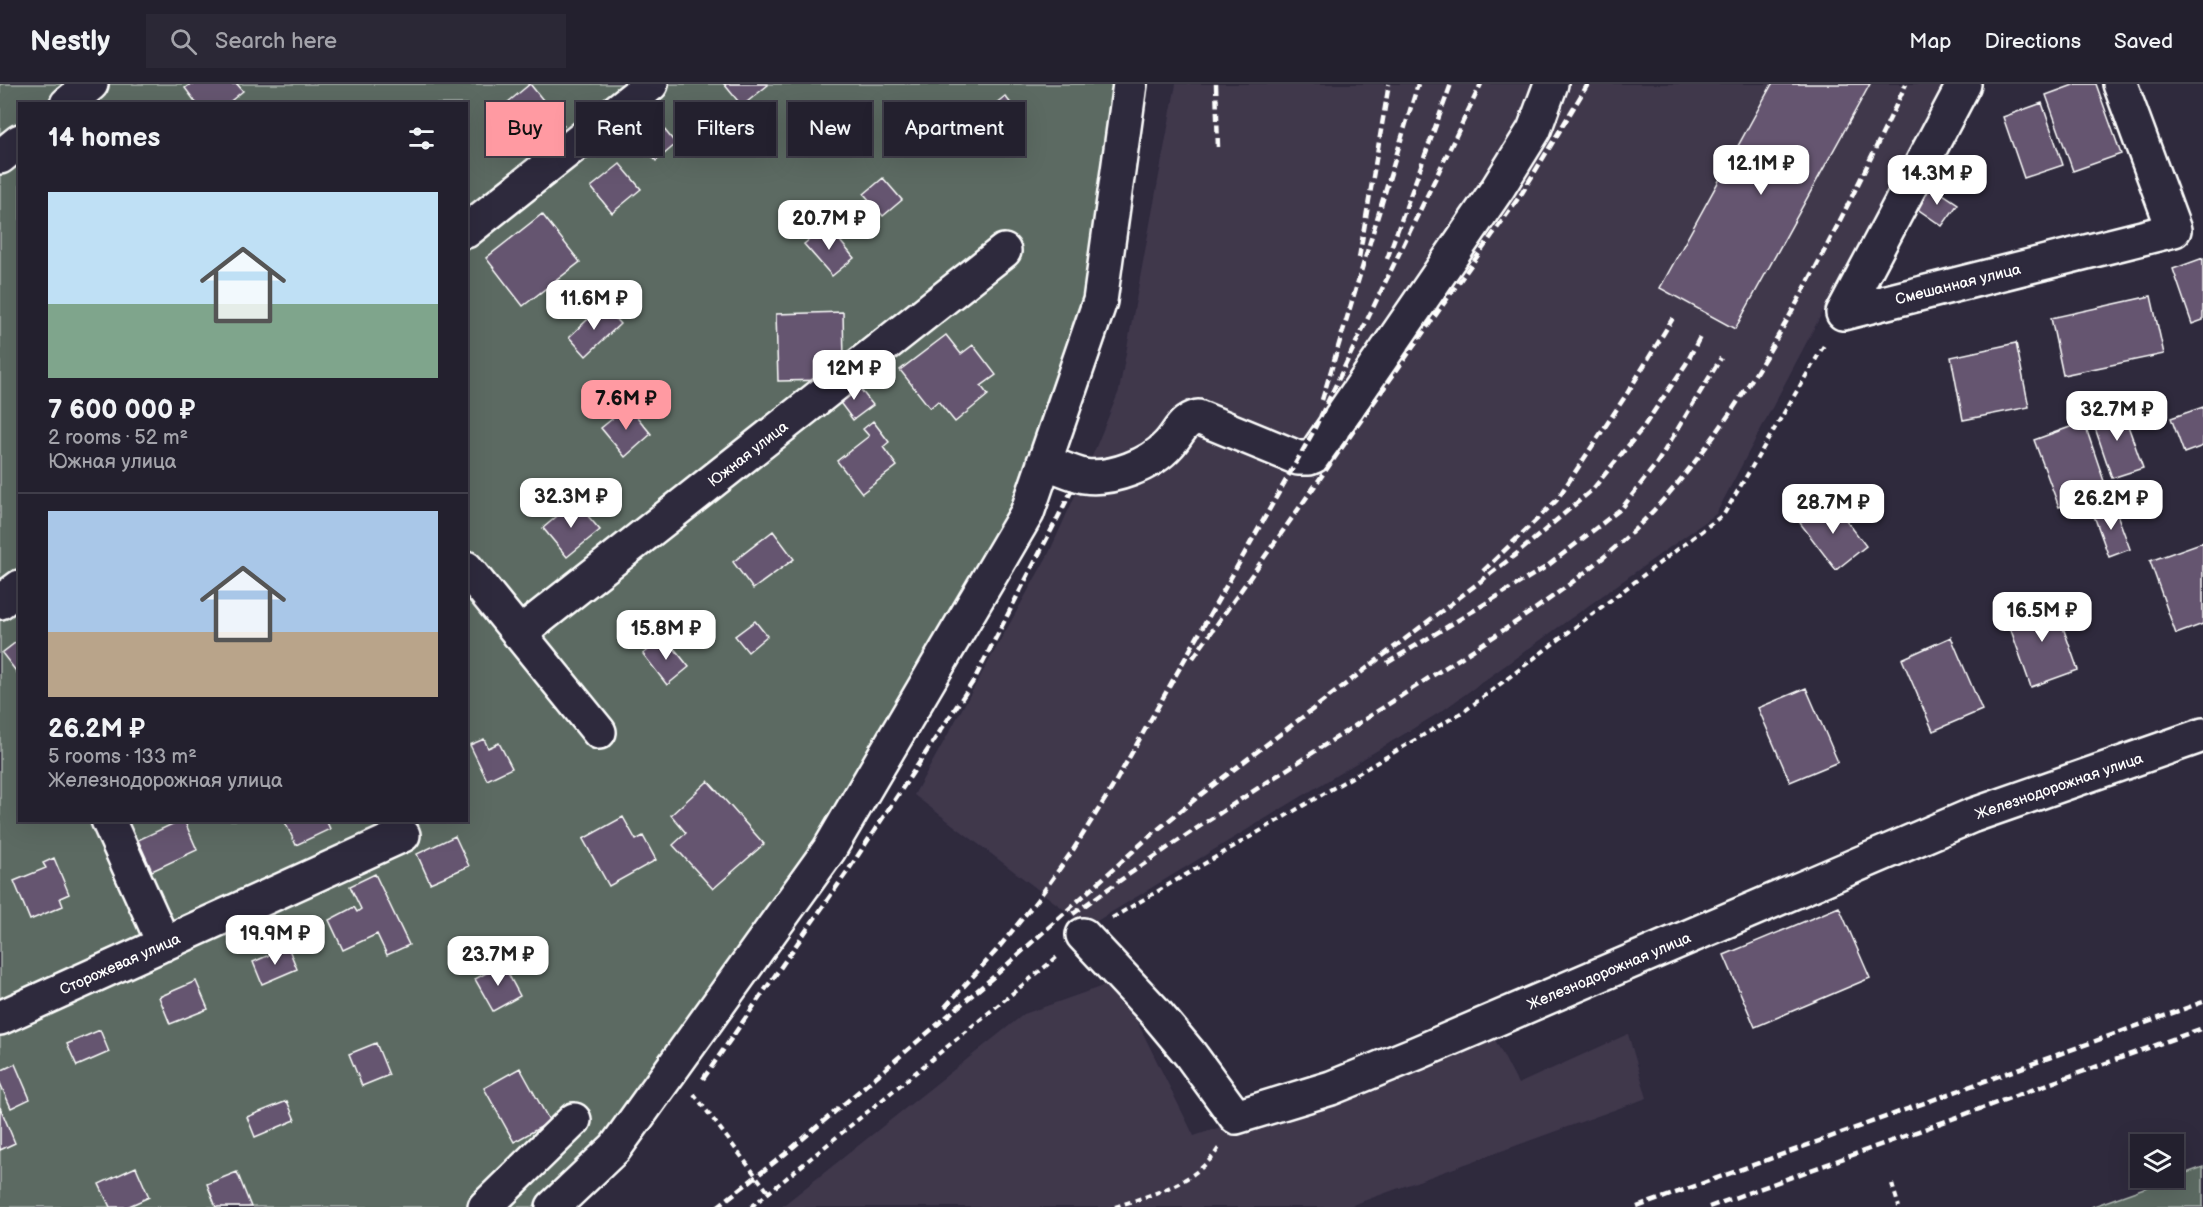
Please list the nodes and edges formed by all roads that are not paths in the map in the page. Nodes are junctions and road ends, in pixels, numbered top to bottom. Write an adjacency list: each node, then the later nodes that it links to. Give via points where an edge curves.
1 (651, 84): 8 (street)
2 (1130, 84): 10 (street, via 1100,301)
3 (1551, 84): 10 (street, via 1534,130 1498,189 1314,456 1298,458 1198,417 1183,425 1159,454 1127,470 1084,476)
4 (1964, 84): 5 (street, Смешанная улица, via 1843,313 2174,230)
5 (2120, 84)
6 (18, 143): 7 (street)
7 (0, 157)
8 (468, 229)
9 (1005, 251): 14 (street, Южная улица)
10 (1044, 462): 24 (street, via 1027,513 829,850 615,1148)
11 (470, 578): 14 (street)
12 (18, 588): 13 (street)
13 (0, 602)
14 (519, 634): 15 (street)
15 (599, 732)
16 (2203, 735): 19 (street, Железнодорожная улица, via 1971,816 1417,1053 1331,1088 1236,1117 1190,1054)
17 (109, 822): 20 (street)
18 (403, 835): 20 (street, Сторожевая улица)
19 (1083, 935)
20 (164, 944): 21 (street, Сторожевая улица)
21 (0, 1018)
22 (574, 1120): 23 (street)
23 (485, 1207)
24 (554, 1207)

